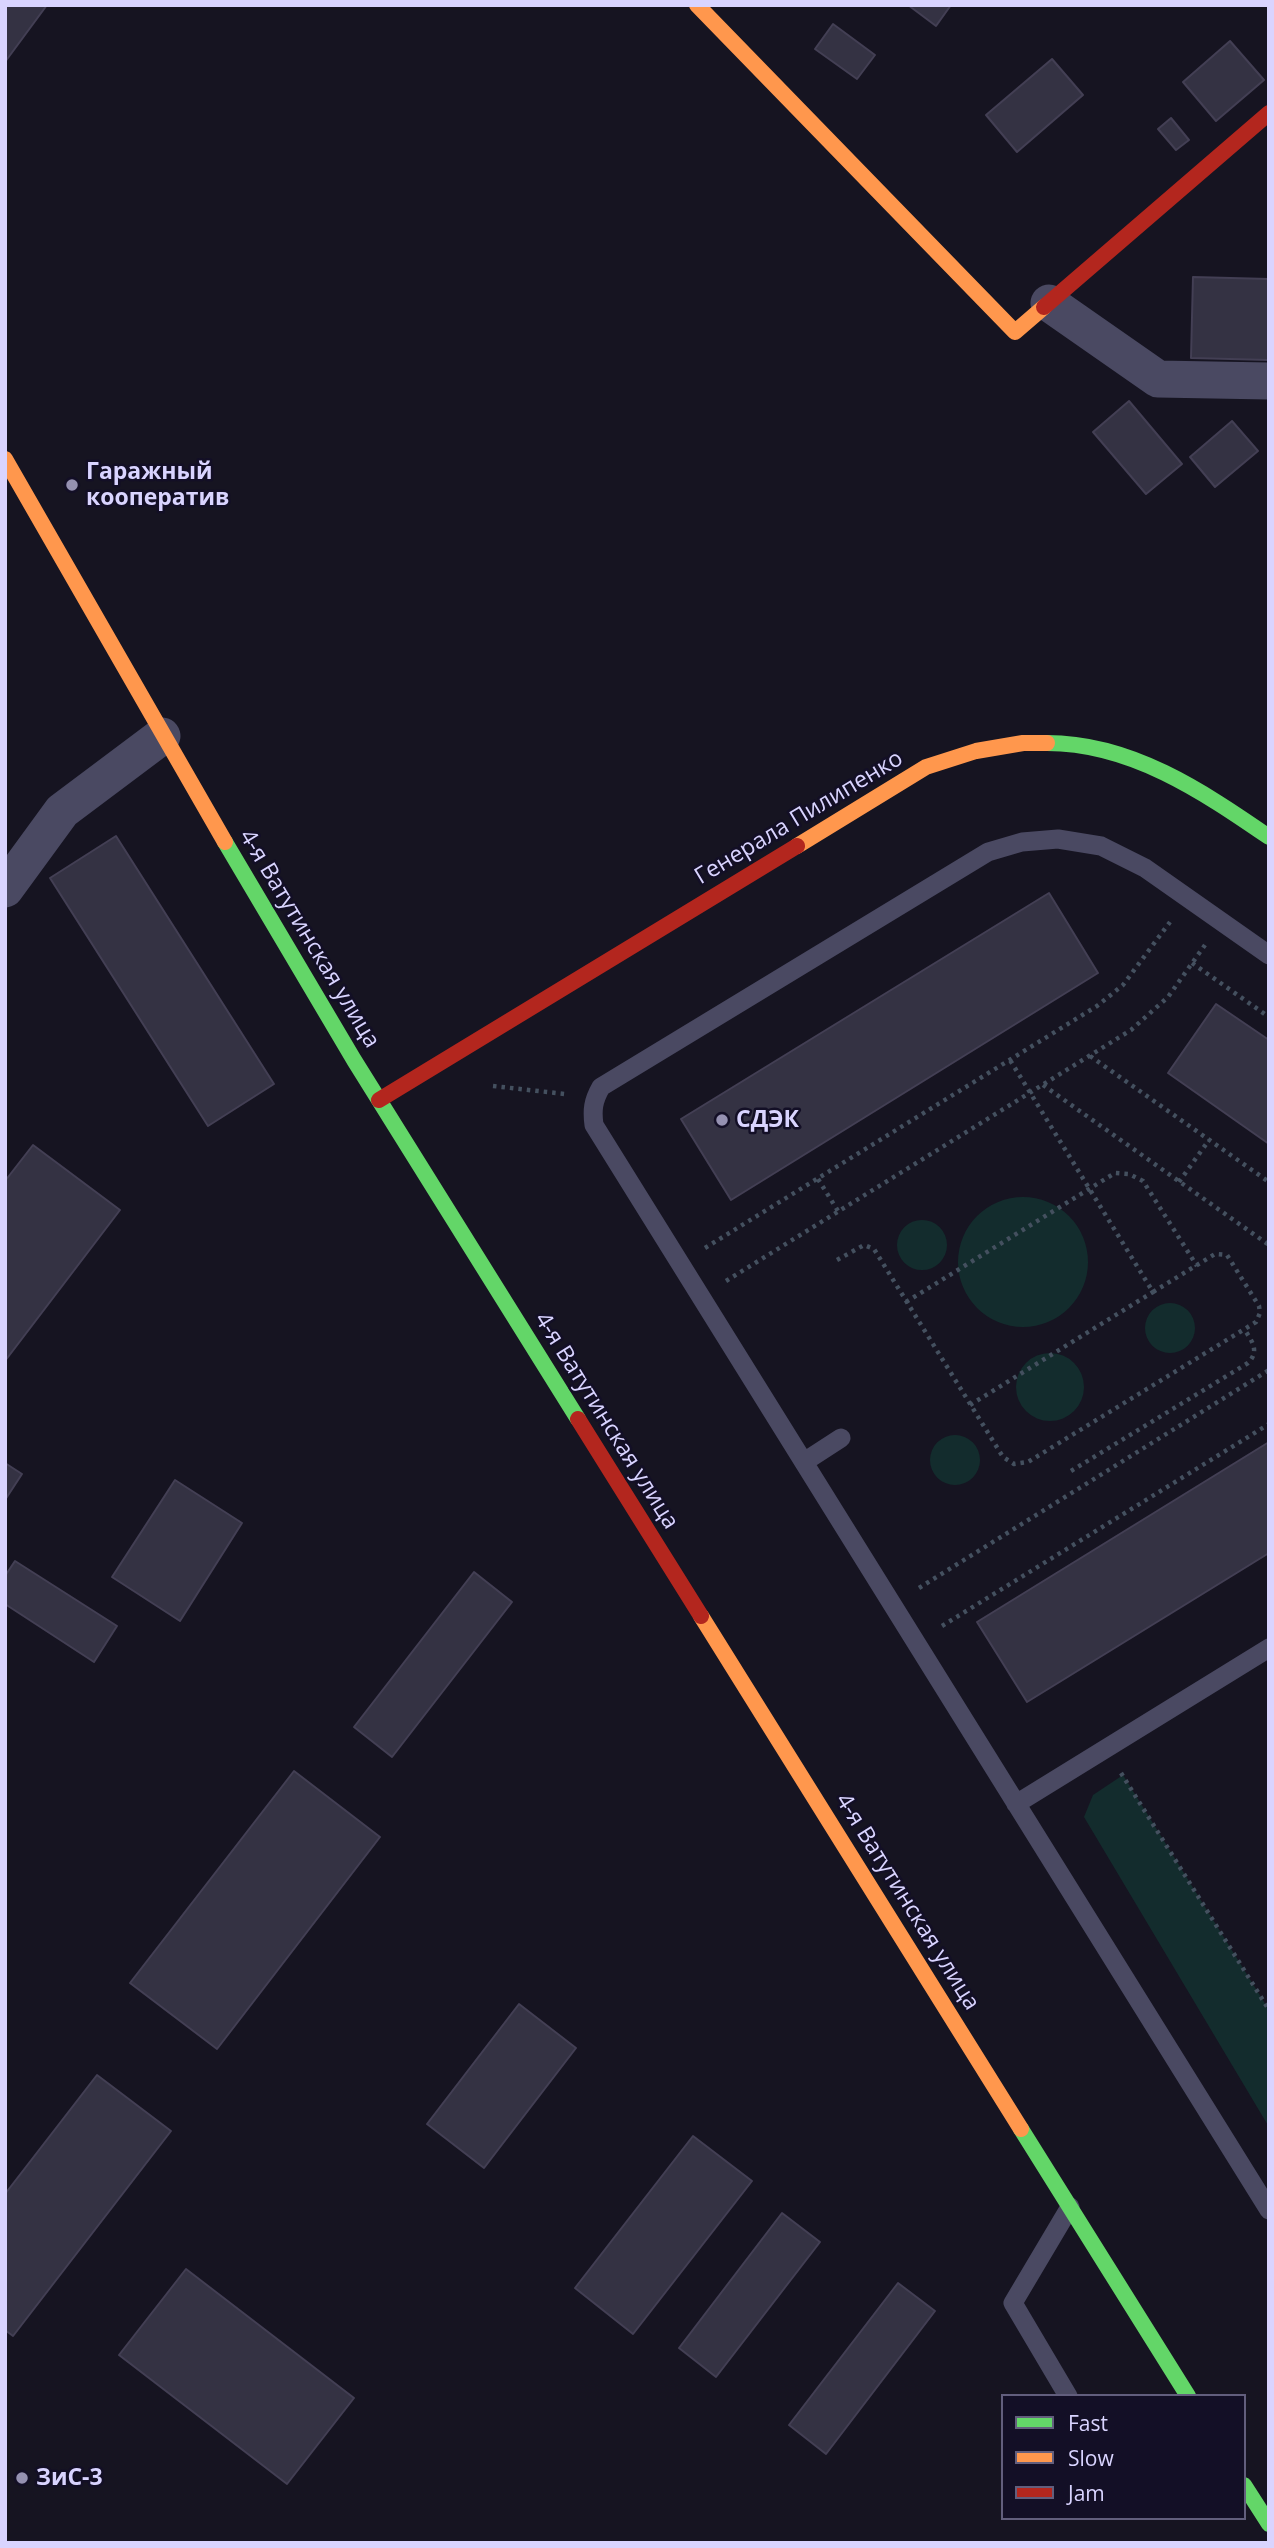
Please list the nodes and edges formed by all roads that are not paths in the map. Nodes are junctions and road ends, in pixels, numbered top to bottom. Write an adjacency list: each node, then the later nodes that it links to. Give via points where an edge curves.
1 (696, 5): 3 (street, via 1016,332)
2 (1269, 113): 3 (street)
3 (1049, 303): 4 (street, via 1158,379)
4 (1269, 381)
5 (5, 459): 6 (street, 4-я Ватутинская улица)
6 (162, 736): 8 (street, via 62,811); 10 (street, 4-я Ватутинская улица)
7 (1269, 837): 10 (street, Генерала Пилипенко, via 1162,768 1107,748 1030,741 961,753 926,767)
8 (5, 889)
9 (1269, 955): 12 (lane, via 1145,868 1101,846 1058,839 1022,842 988,852 601,1087 592,1110 594,1125)
10 (379, 1100): 15 (street, 4-я Ватутинская улица)
11 (841, 1438): 12 (lane)
12 (804, 1462): 14 (lane)
13 (1269, 1648): 14 (lane)
14 (1016, 1804): 16 (lane)
15 (1070, 2207): 17 (lane, via 1013,2303); 18 (street, 4-я Ватутинская улица)
16 (1269, 2210)
17 (1067, 2394)
18 (1187, 2394)
19 (1246, 2488): 20 (street)
20 (1269, 2524)

